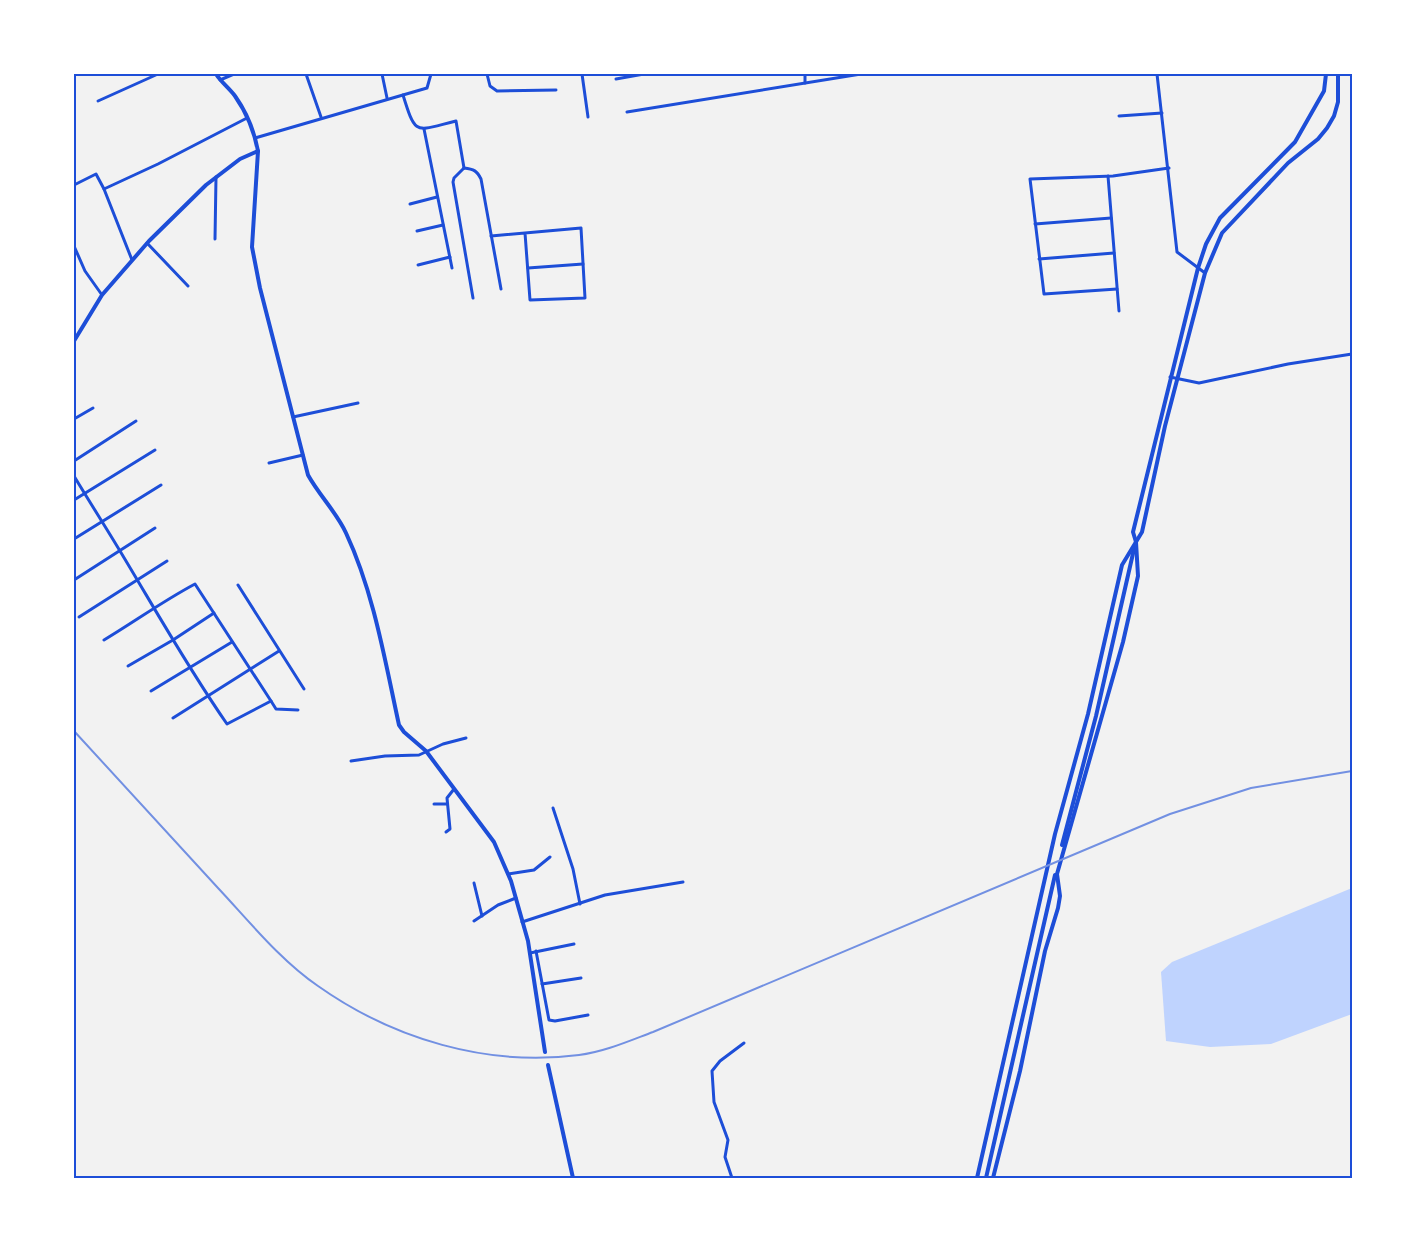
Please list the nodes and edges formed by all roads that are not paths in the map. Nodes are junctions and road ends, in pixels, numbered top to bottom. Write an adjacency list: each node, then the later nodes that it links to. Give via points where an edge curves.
1 (158, 74): 21 (street)
2 (216, 74): 15 (main road)
3 (234, 74): 15 (street)
4 (306, 74): 27 (street)
5 (382, 74): 20 (street)
6 (431, 74): 19 (street, via 427,88)
7 (487, 74): 18 (street, via 490,86 497,91)
8 (582, 74): 26 (street)
9 (644, 74): 16 (street)
10 (804, 74): 17 (street)
11 (861, 74): 17 (street)
12 (1157, 74): 23 (street)
13 (1326, 74): 56 (main road, via 1324,91 1295,142 1220,218)
14 (1338, 74): 57 (main road, via 1338,102 1327,128 1222,233)
15 (220, 80): 25 (main road)
16 (616, 80)
17 (805, 83): 22 (street)
18 (556, 90)
19 (403, 95): 20 (street); 28 (street, via 412,123)
20 (387, 99): 27 (street)
21 (98, 101)
22 (627, 112)
23 (1162, 113): 24 (street); 32 (street)
24 (1119, 116)
25 (249, 117): 29 (main road); 36 (street)
26 (588, 117)
27 (321, 118): 29 (street)
28 (424, 129): 31 (street, via 456,121); 37 (street)
29 (255, 138): 30 (main road)
30 (258, 151): 34 (main road); 70 (main road, via 252,247)
31 (464, 168): 44 (street, via 477,172 481,179); 62 (street, via 453,182)
32 (1169, 168): 33 (street); 56 (street, via 1177,252)
33 (1108, 176): 39 (street); 40 (street, via 1030,179)
34 (216, 177): 45 (street); 46 (main road)
35 (74, 185): 36 (street, via 96,174)
36 (104, 189): 51 (street)
37 (437, 197): 38 (street); 41 (street)
38 (410, 204)
39 (1111, 218): 40 (street); 48 (street)
40 (1035, 224): 50 (street)
41 (443, 225): 42 (street); 49 (street)
42 (417, 231)
43 (525, 233): 44 (street); 52 (street, via 581,228); 55 (street)
44 (491, 236): 59 (street)
45 (215, 239)
46 (147, 243): 51 (main road); 58 (street)
47 (74, 246): 61 (street)
48 (1114, 253): 50 (street); 60 (street)
49 (450, 257): 53 (street); 54 (street)
50 (1039, 259): 60 (street, via 1044,294)
51 (132, 260): 61 (main road)
52 (583, 264): 55 (street); 55 (street, via 585,298 530,300)
53 (418, 265)
54 (452, 268)
55 (528, 268)
56 (1198, 268): 57 (street); 66 (main road)
57 (1205, 273): 67 (main road)
58 (188, 285)
59 (501, 289)
60 (1117, 289): 63 (street)
61 (102, 295): 64 (main road)
62 (473, 298)
63 (1119, 311)
64 (74, 341)
65 (1353, 354): 67 (street, via 1199,383)
66 (1170, 377): 67 (street); 84 (main road, via 1133,532)
67 (1179, 379): 84 (main road, via 1142,532)
68 (358, 403): 70 (street)
69 (93, 408): 71 (street)
70 (293, 417): 74 (main road)
71 (74, 419)
72 (136, 421): 75 (street)
73 (155, 450): 79 (street)
74 (303, 455): 76 (street); 107 (main road, via 308,475 345,531 361,568 399,725)
75 (74, 461)
76 (269, 463)
77 (74, 476): 79 (street)
78 (161, 485): 81 (street)
79 (84, 493): 80 (street); 81 (street)
80 (74, 500)
81 (102, 522): 83 (street); 85 (street)
82 (155, 528): 85 (street)
83 (74, 539)
84 (1136, 542): 134 (main road, via 1122,566 1055,834); 135 (main road); 136 (main road, via 1138,576 1126,631 1057,874 1058,908)
85 (120, 550): 87 (street); 88 (street)
86 (166, 561): 88 (street)
87 (74, 580)
88 (138, 581): 90 (street); 92 (street)
89 (238, 585): 96 (street)
90 (154, 609): 91 (street, via 195,584); 93 (street); 94 (street)
91 (214, 613): 94 (street); 95 (street)
92 (79, 617)
93 (104, 640)
94 (173, 640): 97 (street); 98 (street)
95 (232, 641): 98 (street); 99 (street)
96 (279, 651): 99 (street); 100 (street)
97 (128, 666)
98 (190, 668): 101 (street); 102 (street)
99 (251, 670): 102 (street); 103 (street)
100 (304, 689)
101 (151, 691)
102 (207, 695): 103 (street, via 227,724); 105 (street)
103 (271, 701): 104 (street, via 276,709)
104 (298, 710)
105 (173, 718)
106 (465, 738): 107 (street)
107 (426, 751): 108 (street, via 410,757); 109 (main road)
108 (351, 761)
109 (454, 789): 111 (street); 115 (main road, via 494,842)
110 (434, 804): 111 (street)
111 (447, 804): 113 (street, via 450,829)
112 (553, 808): 119 (street)
113 (446, 832)
114 (550, 857): 115 (street, via 534,870)
115 (508, 874): 118 (main road)
116 (683, 882): 119 (street)
117 (474, 883): 120 (street)
118 (516, 898): 120 (street); 122 (main road)
119 (580, 904): 122 (street)
120 (482, 916): 121 (street)
121 (474, 921)
122 (522, 922): 125 (main road)
123 (574, 944): 124 (street)
124 (536, 951): 125 (street); 127 (street)
125 (530, 953): 130 (main road)
126 (582, 978): 127 (street)
127 (542, 984): 128 (street, via 549,1020)
128 (588, 1015)
129 (744, 1043): 133 (street, via 712,1071 714,1102 728,1140 725,1157)
130 (545, 1052)
131 (548, 1065): 132 (main road)
132 (573, 1179)
133 (732, 1179)
134 (976, 1179)
135 (986, 1179)
136 (993, 1179)

